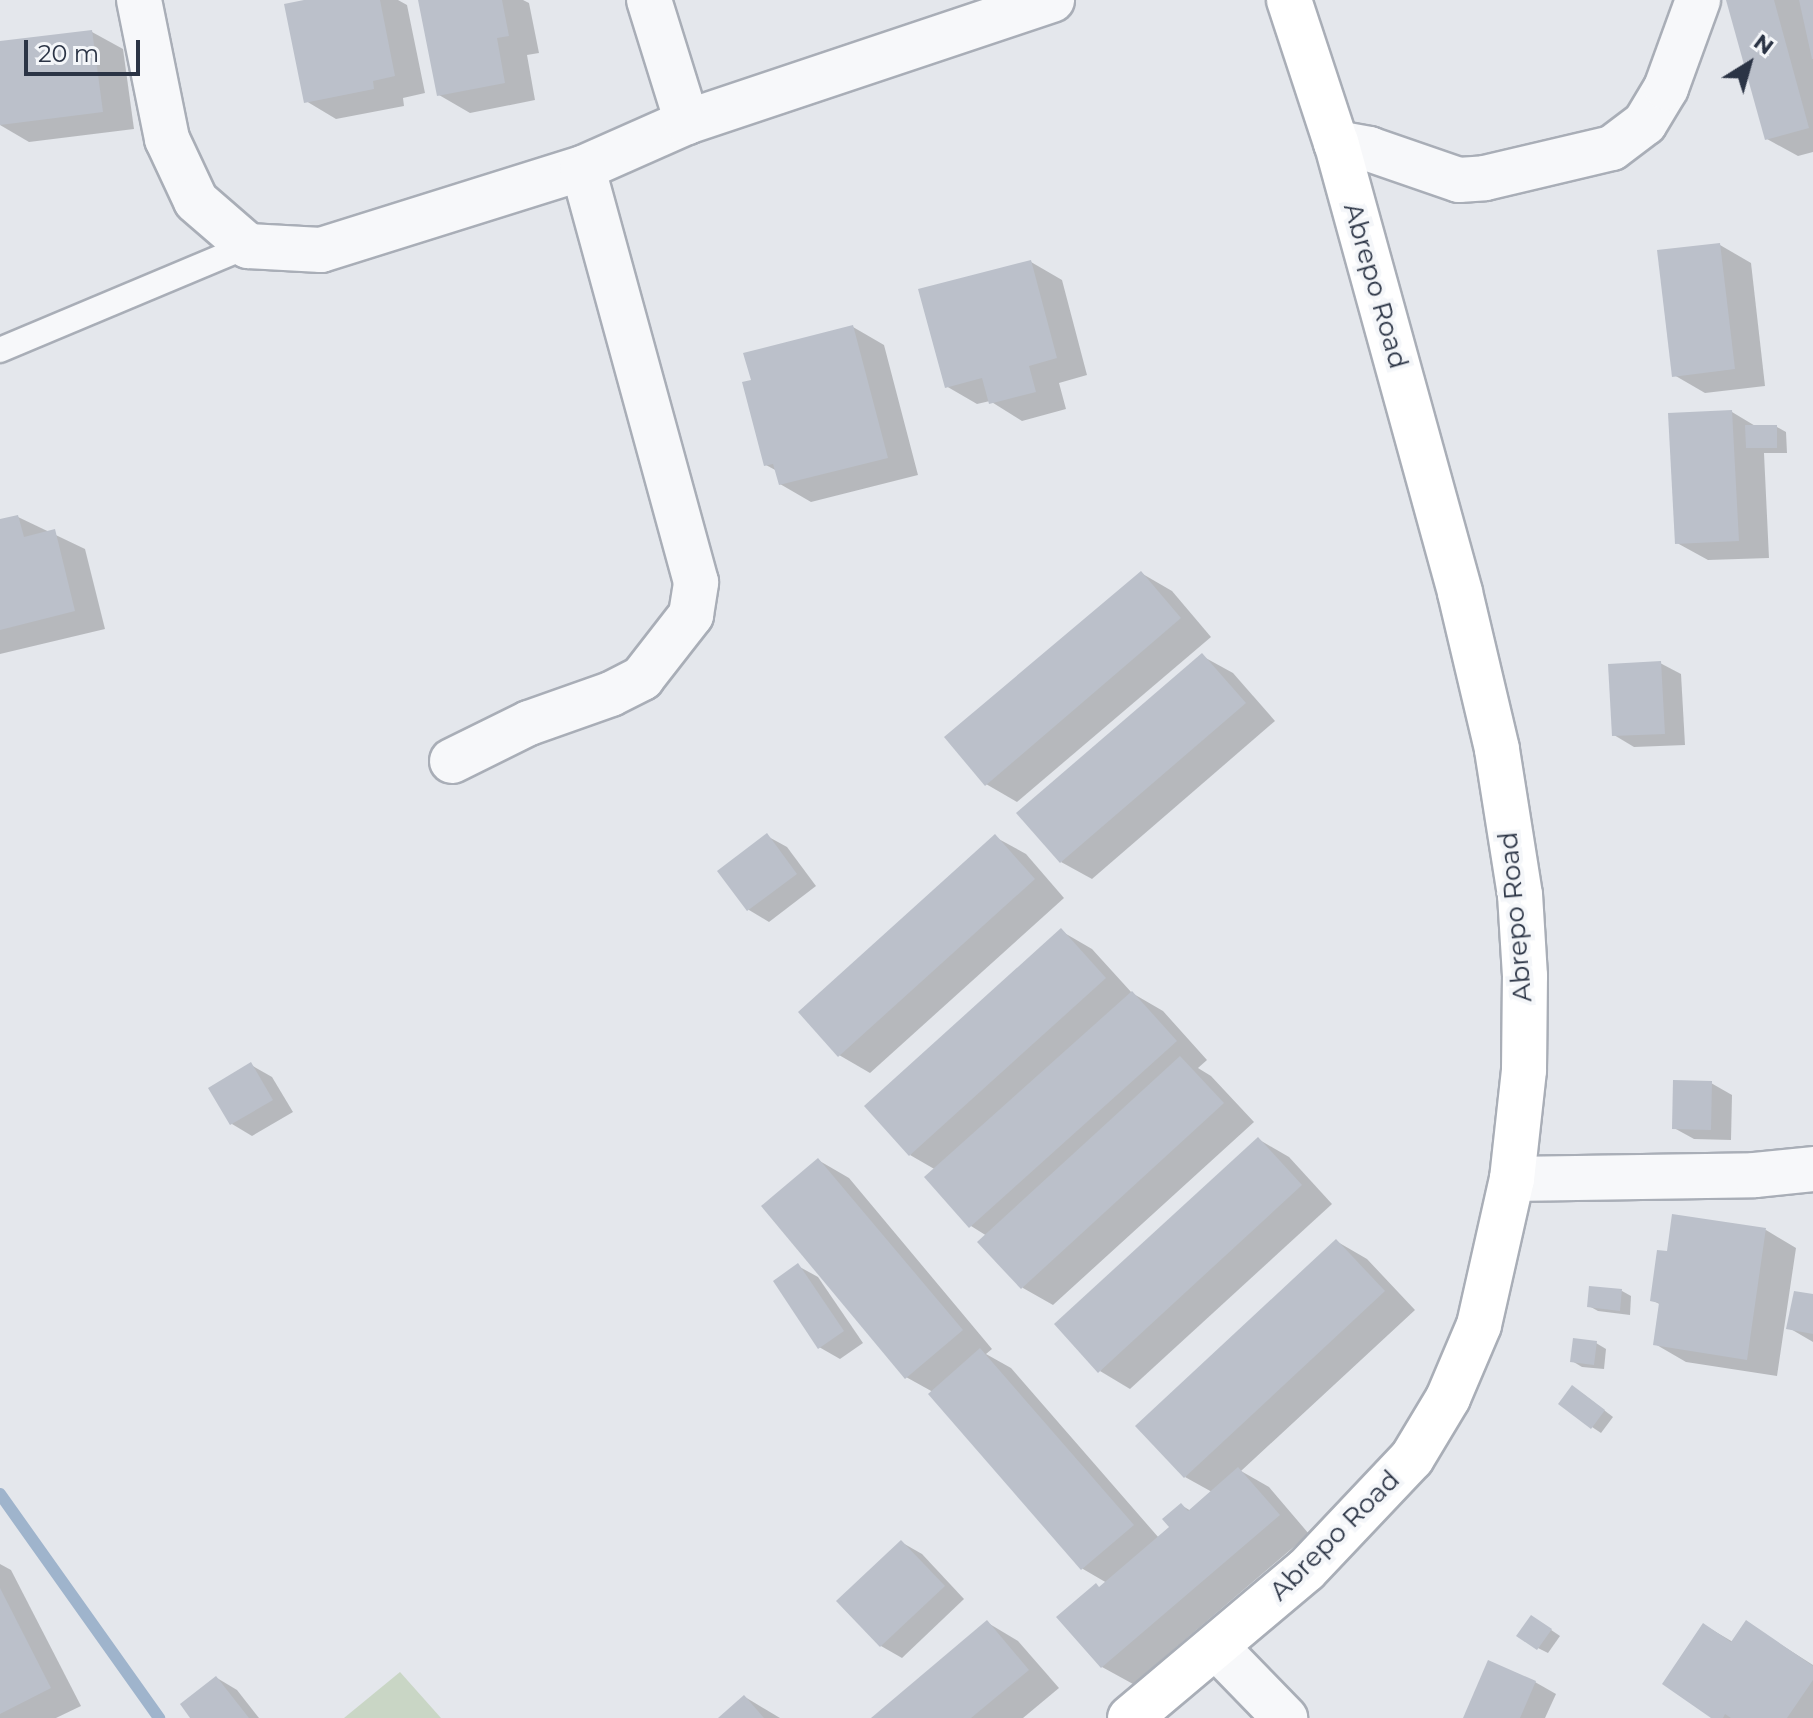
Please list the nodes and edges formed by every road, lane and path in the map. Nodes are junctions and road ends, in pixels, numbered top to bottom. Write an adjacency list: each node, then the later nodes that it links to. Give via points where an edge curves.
1 (139, 0): 9 (street, via 167,139 196,201)
2 (649, 0): 6 (street)
3 (1052, 0): 6 (street)
4 (1289, 0): 7 (main road, Abrepo Road)
5 (1698, 0): 7 (street, via 1666,88 1645,123 1612,148 1459,180)
6 (687, 122): 8 (street)
7 (1336, 143): 13 (main road, Abrepo Road, via 1460,592 1497,749 1520,895 1525,976 1524,1070)
8 (583, 168): 9 (street, via 321,250); 11 (street, via 696,582 691,615 642,678)
9 (248, 246): 10 (lane)
10 (0, 350)
11 (452, 761)
12 (1813, 1169): 13 (street, via 1755,1175)
13 (1512, 1179): 14 (main road, Abrepo Road, via 1479,1325 1448,1398 1412,1458 1306,1570)
14 (1217, 1648): 15 (main road, Abrepo Road); 16 (street)
15 (1130, 1718)
16 (1285, 1718)

